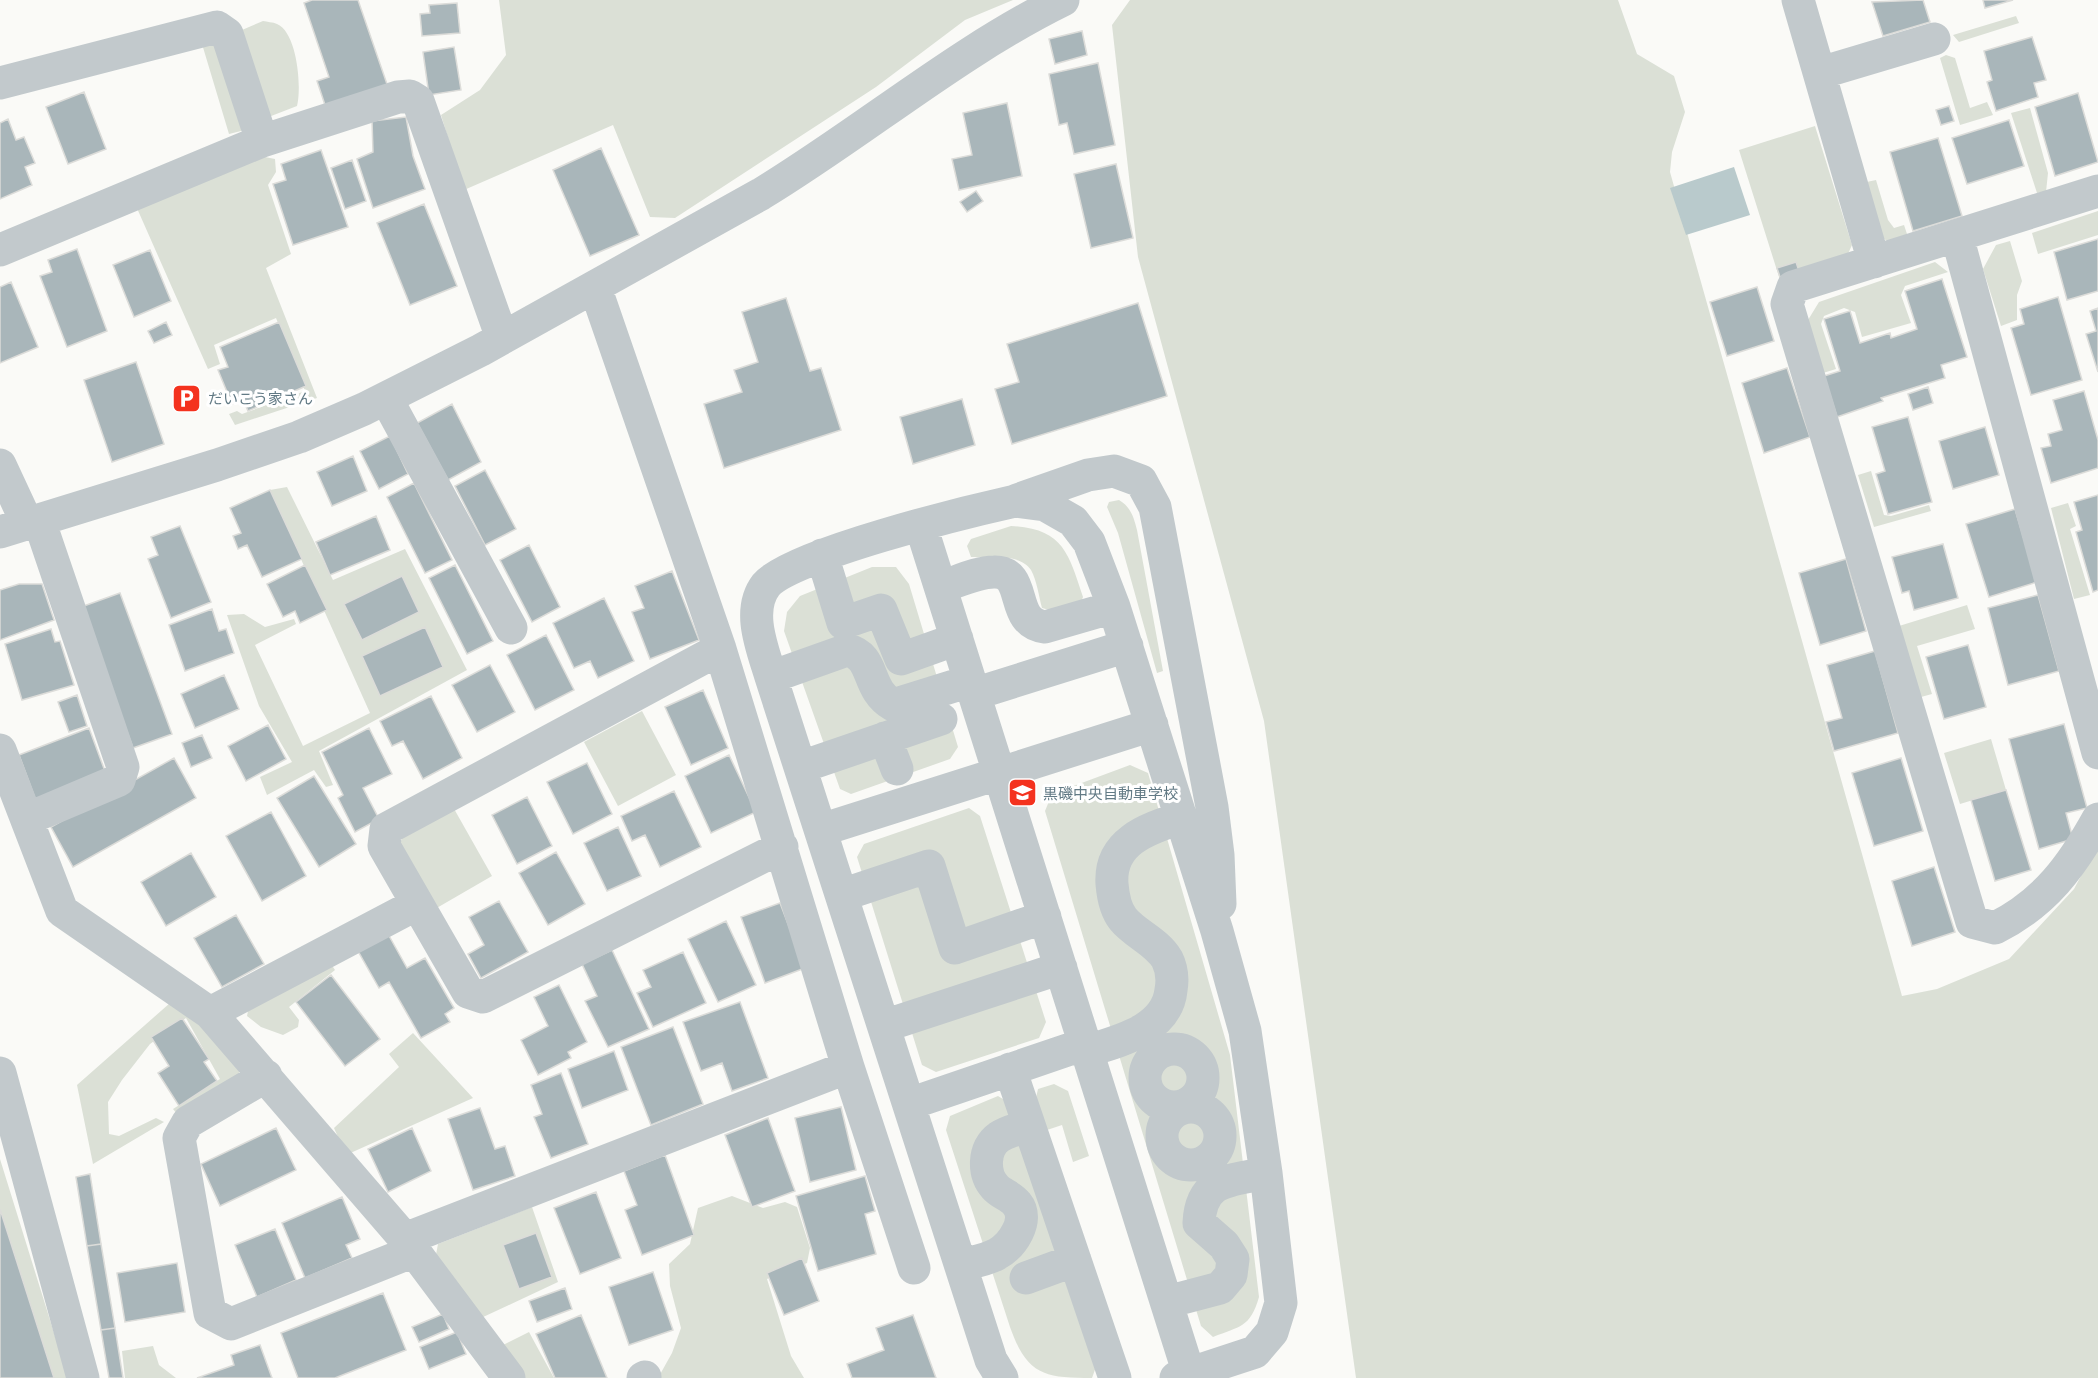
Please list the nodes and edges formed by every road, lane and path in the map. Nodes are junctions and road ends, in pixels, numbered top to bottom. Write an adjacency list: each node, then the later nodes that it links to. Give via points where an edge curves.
1 (1063, 0): 11 (street, via 1017,22 815,162)
2 (1798, 0): 4 (street)
3 (1934, 39): 4 (street)
4 (1820, 73): 10 (street)
5 (0, 83): 6 (street, via 217,27 227,34)
6 (262, 141): 9 (street); 12 (street, via 398,97 410,96 418,101)
7 (2098, 191): 8 (street)
8 (1957, 236): 10 (street); 31 (street)
9 (0, 250)
10 (1874, 262): 37 (street, via 1793,287 1787,304 1972,922 1995,928 2022,915 2058,882)
11 (594, 287): 12 (street); 24 (street)
12 (502, 338): 13 (street)
13 (386, 398): 16 (street, via 299,437); 21 (street)
14 (0, 465): 16 (street)
15 (1015, 501): 17 (street); 20 (street, via 1045,505 1073,521 1089,542); 43 (street, via 1088,475 1114,471 1141,481 1155,507 1214,827 1222,894)
16 (22, 525): 36 (street, via 123,767 119,780)
17 (921, 526): 18 (street); 19 (street)
18 (822, 555): 22 (street, via 843,623 881,610 901,659); 25 (street, via 781,572 765,586 756,616)
19 (940, 587): 20 (street, via 992,572 1003,573 1011,577 1021,609 1035,626 1045,627); 22 (street)
20 (1114, 607): 23 (street)
21 (511, 628)
22 (957, 639): 26 (street)
23 (1127, 646): 26 (street); 28 (street)
24 (720, 649): 39 (street); 41 (street, via 386,829 384,846)
25 (771, 677): 26 (street, via 847,650 857,652 865,661 878,694 892,705); 32 (street)
26 (972, 687): 34 (street)
27 (941, 719): 29 (street)
28 (1152, 725): 34 (street); 35 (street)
29 (885, 738): 32 (street); 33 (street)
30 (0, 750): 36 (street)
31 (2098, 753)
32 (801, 767): 38 (street)
33 (897, 769)
34 (999, 773): 38 (street); 42 (street)
35 (1181, 818): 43 (street); 47 (street, via 1130,839 1111,873 1113,898 1122,918 1167,960 1173,977 1170,998 1161,1016 1145,1029)
36 (27, 819): 45 (street, via 62,911)
37 (2098, 819)
38 (821, 830): 40 (street)
39 (782, 847): 41 (street, via 483,997 468,992); 49 (street)
40 (842, 895): 42 (street, via 929,866 955,948); 46 (street)
41 (417, 904): 45 (street)
42 (1045, 917): 44 (street)
43 (1217, 931): 48 (street, via 1245,1031)
44 (1061, 968): 46 (street, via 977,1011); 47 (street)
45 (210, 1013): 53 (street)
46 (884, 1026): 54 (street)
47 (1086, 1048): 50 (street); 58 (street)
48 (1250, 1065): 51 (street); 59 (street)
49 (848, 1067): 60 (street); 63 (street)
50 (1010, 1069): 54 (street); 56 (street)
51 (1202, 1070): 55 (street, via 1203,1080 1195,1098); 55 (street, via 1193,1055 1175,1048 1151,1059 1145,1076 1150,1094 1157,1102)
52 (0, 1073): 67 (street)
53 (266, 1076): 60 (street); 60 (street, via 188,1122 179,1138 210,1313 231,1324)
54 (909, 1104): 62 (street)
55 (1177, 1108): 57 (street, via 1165,1124); 57 (street, via 1198,1108 1214,1118 1219,1146 1207,1161 1189,1166 1172,1158)
56 (1029, 1125): 61 (street); 62 (street, via 999,1137 986,1162 995,1187 1018,1204 1022,1218 1019,1230 998,1254)
57 (1163, 1142): 58 (street)
58 (1121, 1155): 65 (street)
59 (1266, 1173): 65 (street, via 1218,1184 1207,1192 1200,1204 1199,1223 1224,1245 1233,1259 1231,1275 1221,1288); 66 (street, via 1281,1303 1272,1332 1255,1352)
60 (410, 1245): 68 (street)
61 (1075, 1260): 64 (street); 70 (street)
62 (961, 1265): 69 (street, via 992,1360)
63 (914, 1268)
64 (1026, 1278)
65 (1167, 1302): 66 (street)
66 (1183, 1376)
67 (82, 1378)
68 (509, 1378)
69 (1002, 1378)
70 (1115, 1378)

